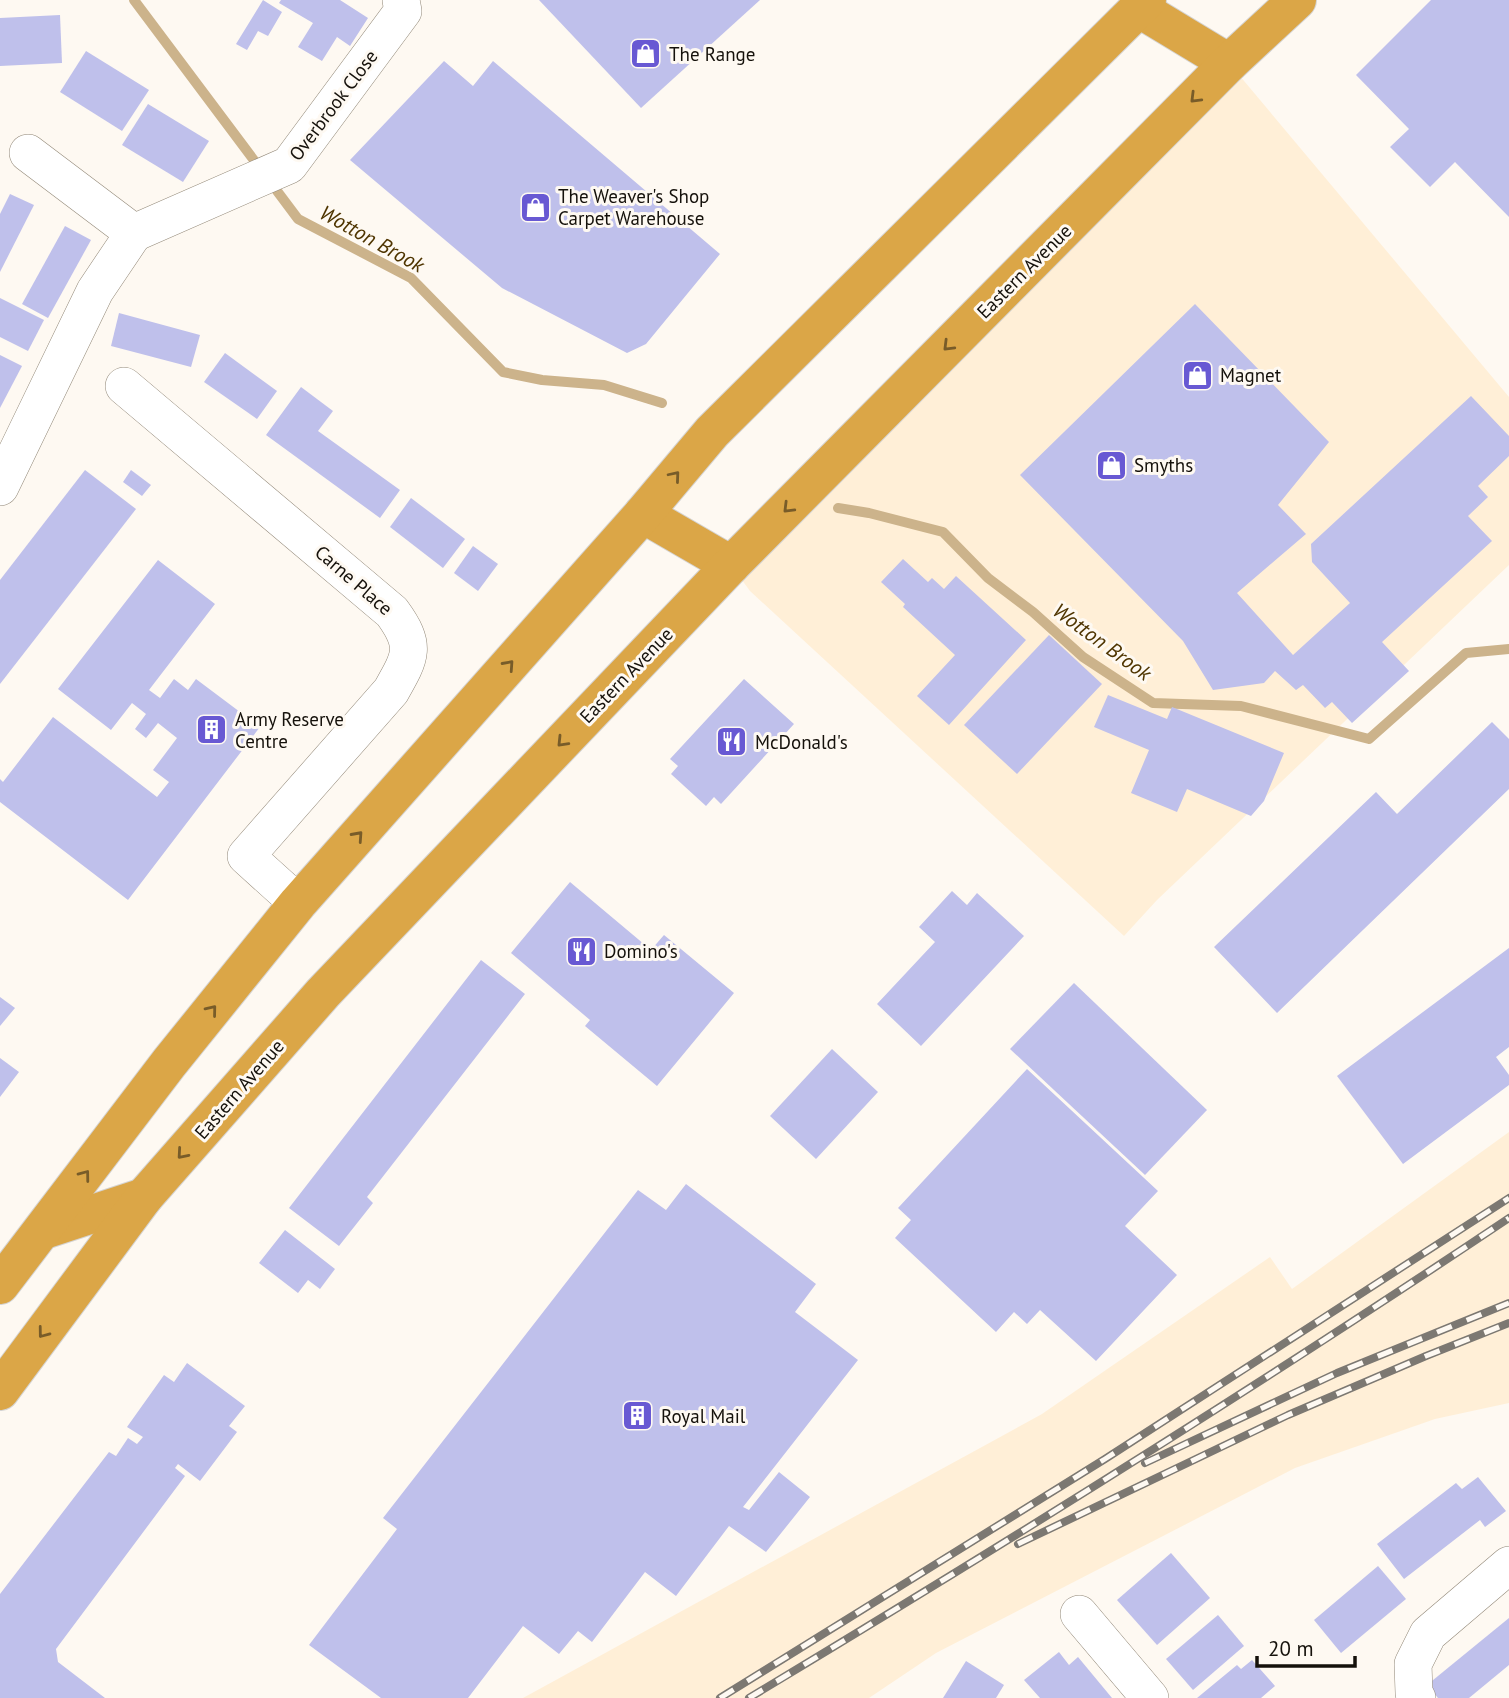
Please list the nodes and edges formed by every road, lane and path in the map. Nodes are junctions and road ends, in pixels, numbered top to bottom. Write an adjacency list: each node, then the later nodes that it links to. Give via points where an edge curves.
1 (1297, 0): 4 (highway, Eastern Avenue)
2 (1143, 4): 4 (highway); 9 (highway, one-way to 2, via 712,432)
3 (402, 6): 6 (street, Overbrook Close, via 289,165)
4 (1229, 63): 10 (highway, Eastern Avenue, one-way to 10)
5 (28, 153): 6 (street)
6 (134, 233): 8 (street, via 95,291)
7 (124, 386): 11 (street, Carne Place, via 392,612 406,631 410,650 391,691 246,856)
8 (0, 487)
9 (643, 514): 10 (highway); 11 (highway, one-way to 9)
10 (731, 565): 12 (highway, Eastern Avenue, one-way to 12, via 323,993)
11 (298, 903): 13 (highway, one-way to 11, via 169,1063)
12 (144, 1197): 13 (highway); 15 (highway, Eastern Avenue, one-way to 15)
13 (44, 1230): 14 (highway)
14 (0, 1285)
15 (0, 1391)
16 (1509, 1565): 19 (street, via 1428,1634 1413,1664)
17 (1079, 1614): 18 (street)
18 (1150, 1698)
19 (1417, 1698)

